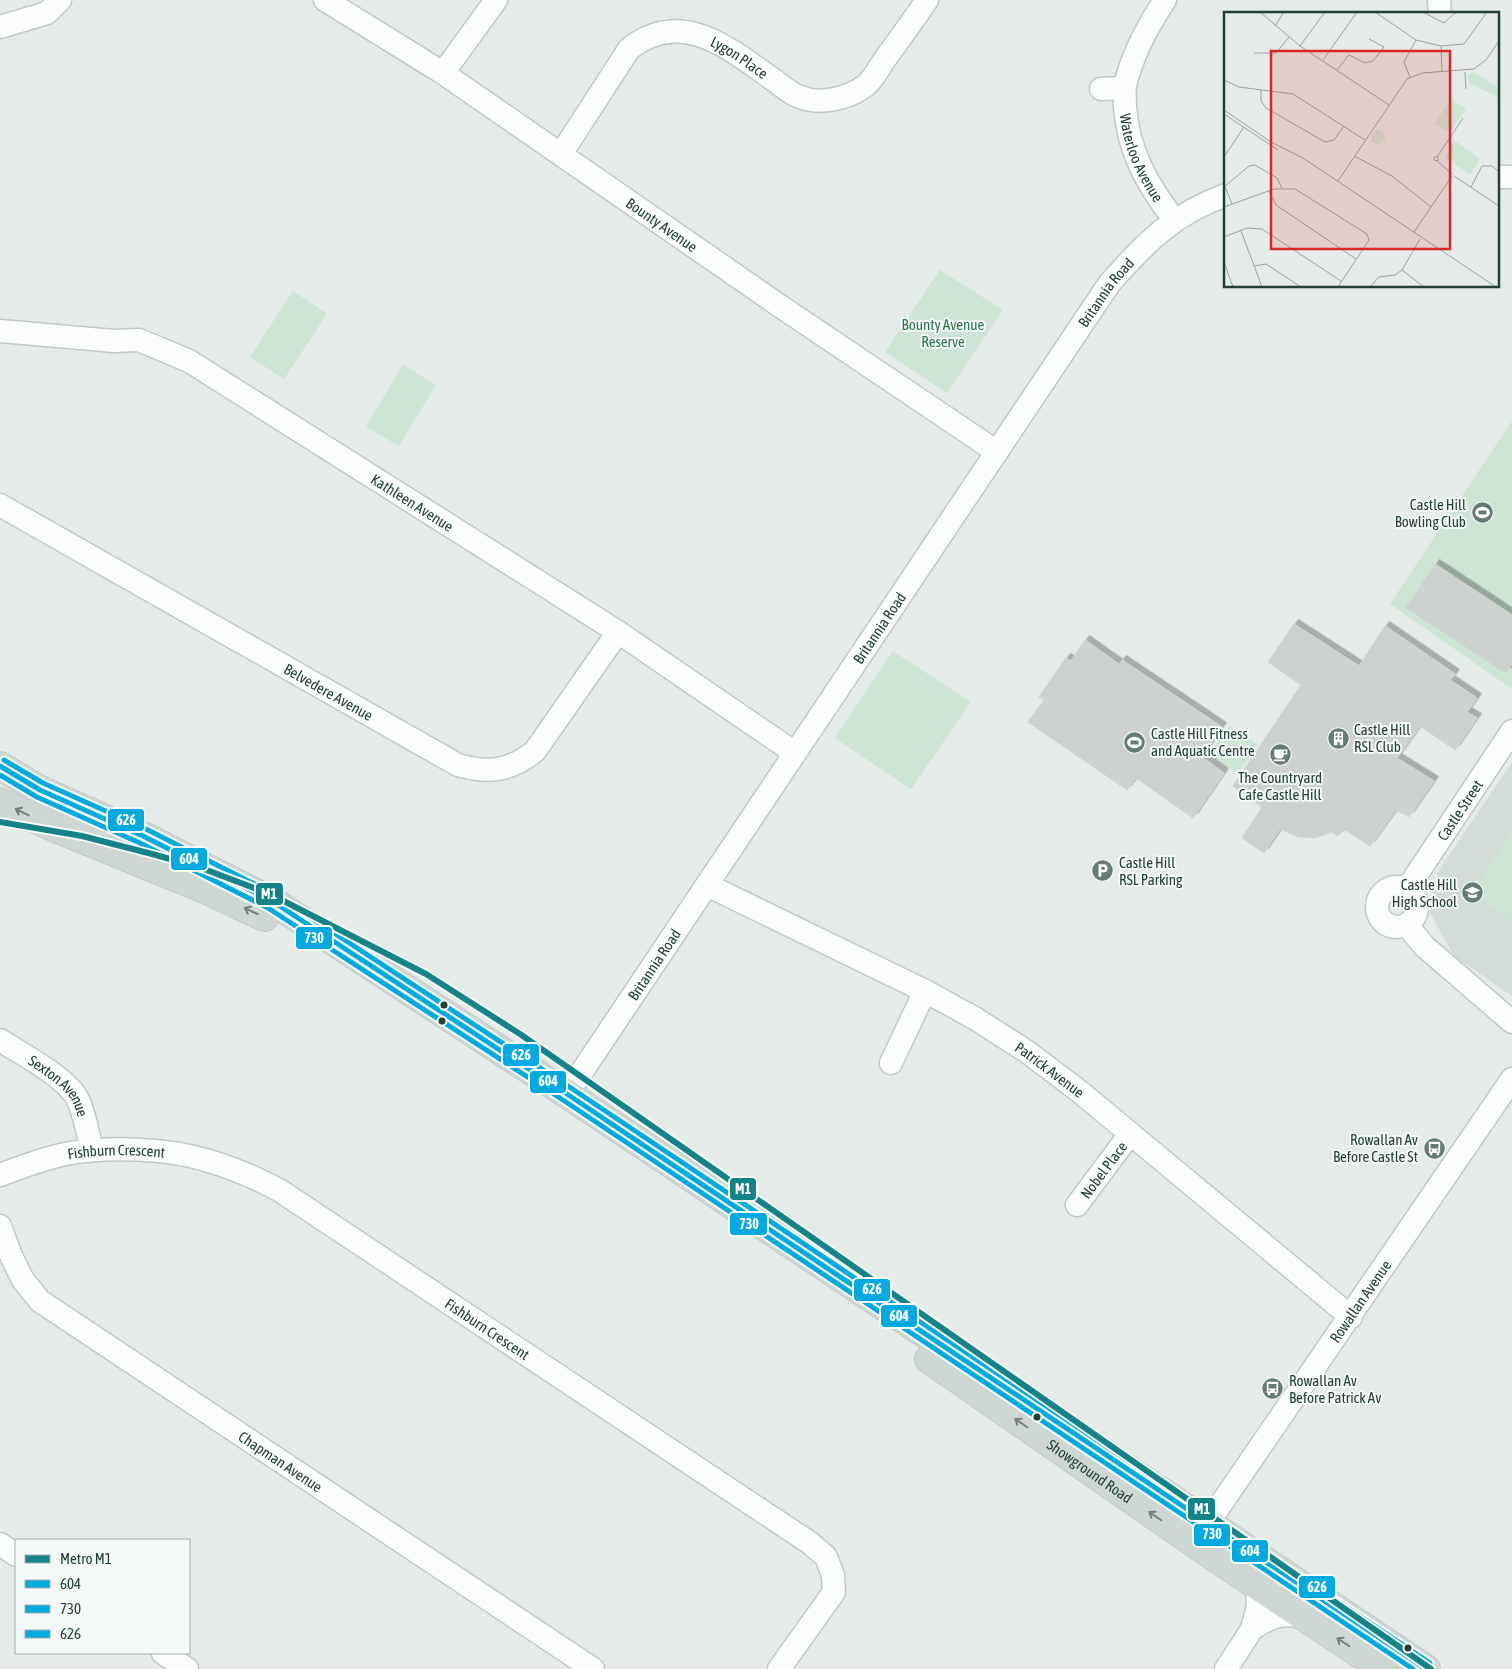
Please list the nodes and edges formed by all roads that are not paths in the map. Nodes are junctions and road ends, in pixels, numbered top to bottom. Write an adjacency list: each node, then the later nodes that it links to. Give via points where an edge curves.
1 (60, 0): 6 (street, via 46,13)
2 (325, 0): 7 (street, Bounty Avenue)
3 (496, 0): 7 (street)
4 (927, 0): 10 (street, Lygon Place, via 866,85 850,95 821,101 799,97 738,55 700,34 681,30 658,33 640,40 629,48)
5 (1165, 0): 8 (street, Waterloo Avenue, via 1139,44)
6 (0, 26)
7 (443, 74): 10 (street, Bounty Avenue)
8 (1124, 88): 9 (street); 12 (street, Waterloo Avenue, via 1126,121 1136,158 1146,181)
9 (1101, 89)
10 (561, 154): 14 (street, Bounty Avenue)
11 (1224, 196): 12 (street, Britannia Road)
12 (1174, 220): 14 (street, Britannia Road, via 1140,249 1109,284)
13 (0, 331): 16 (street, Kathleen Avenue, via 114,341 139,340 190,361)
14 (996, 452): 18 (street, Britannia Road)
15 (0, 505): 16 (street, Belvedere Avenue, via 458,765 476,770 508,767 522,762 535,751)
16 (618, 632): 18 (street, Kathleen Avenue)
17 (1512, 731): 22 (street, Castle Street)
18 (795, 753): 21 (street, Britannia Road)
19 (0, 766): 29 (main road, Showground Road, via 40,790 272,900)
20 (0, 802): 36 (main road, Showground Road, one-way to 20, via 907,1344 311,944 205,889)
21 (707, 885): 24 (street, Patrick Avenue); 29 (street, Britannia Road)
22 (1407, 889): 23 (street, via 1417,906); 23 (street, via 1388,889 1378,898 1376,906 1377,914 1388,926)
23 (1407, 925): 25 (street, via 1424,946)
24 (925, 991): 27 (street); 30 (street, Patrick Avenue, via 976,1019 1052,1070)
25 (1512, 1022)
26 (0, 1040): 31 (street, Sexton Avenue, via 50,1072 74,1092)
27 (891, 1063)
28 (1512, 1079): 35 (street, Rowallan Avenue)
29 (567, 1094): 36 (main road, Showground Road)
30 (1130, 1134): 33 (street, Nobel Place); 35 (street, Patrick Avenue)
31 (92, 1150): 32 (street, Fishburn Crescent, via 31,1163); 45 (street, Fishburn Crescent, via 142,1150 206,1160 245,1173 279,1190 810,1543 826,1557 833,1575 834,1592)
32 (0, 1175)
33 (1077, 1205)
34 (0, 1226): 44 (street, Chapman Avenue, via 23,1280 40,1301)
35 (1350, 1317): 36 (street, Rowallan Avenue)
36 (1202, 1533): 39 (main road, Showground Road); 48 (main road, Showground Road)
37 (0, 1544): 38 (street)
38 (15, 1554)
39 (1257, 1584): 40 (main road, Showground Road); 41 (street, via 1258,1606)
40 (1307, 1617): 41 (street, via 1280,1615); 47 (main road, Showground Road, one-way to 40)
41 (1252, 1630): 46 (street)
42 (164, 1654): 43 (street)
43 (187, 1669)
44 (593, 1669)
45 (780, 1669)
46 (1226, 1669)
47 (1383, 1669)
48 (1426, 1669)

